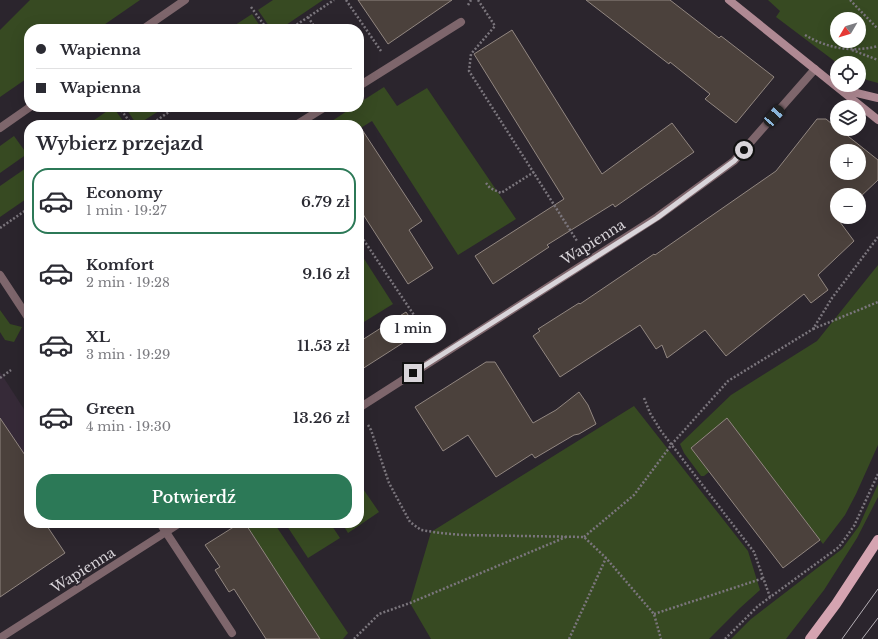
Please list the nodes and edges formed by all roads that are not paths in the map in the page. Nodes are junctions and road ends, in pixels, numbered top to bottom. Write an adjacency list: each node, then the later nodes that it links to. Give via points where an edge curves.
1 (185, 0): 4 (street)
2 (729, 0): 5 (main road)
3 (461, 22): 7 (street)
4 (150, 24)
5 (815, 69): 6 (main road); 18 (street, Wapienna, via 734,161 657,218)
6 (830, 81)
7 (364, 83)
8 (843, 92): 14 (main road)
9 (850, 92): 10 (main road)
10 (878, 98)
11 (24, 111): 15 (street)
12 (317, 112): 13 (street)
13 (304, 120)
14 (878, 120)
15 (0, 128)
16 (0, 275): 17 (street)
17 (24, 307)
18 (364, 405)
19 (163, 528): 21 (street)
20 (172, 528): 21 (street, Wapienna)
21 (166, 532): 23 (street); 24 (street, Wapienna)
22 (878, 540): 25 (main road)
23 (232, 632)
24 (0, 638)
25 (810, 639)

